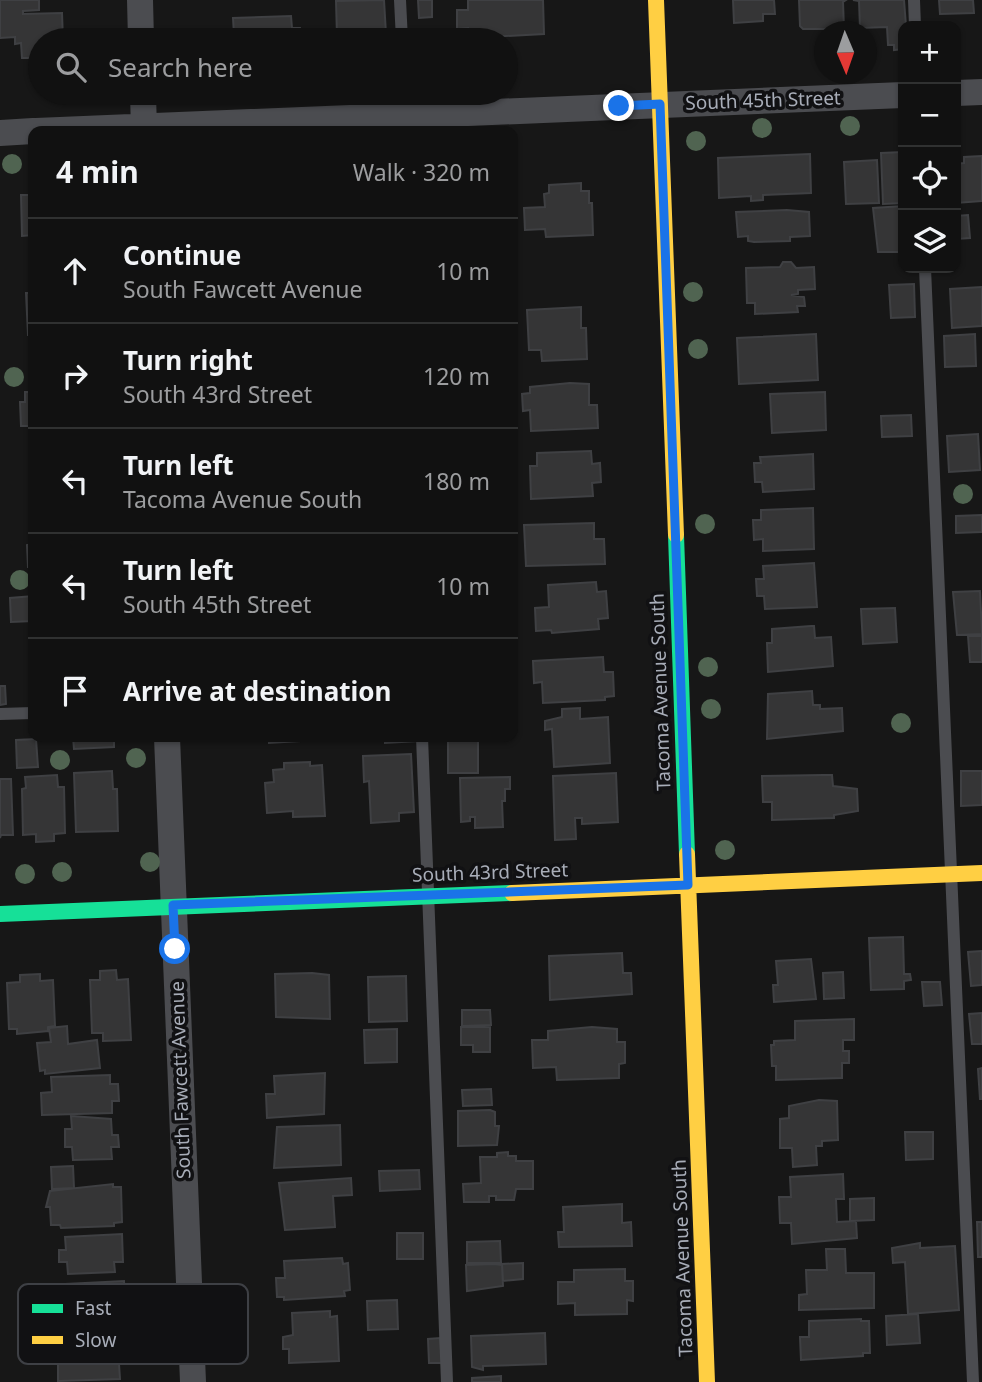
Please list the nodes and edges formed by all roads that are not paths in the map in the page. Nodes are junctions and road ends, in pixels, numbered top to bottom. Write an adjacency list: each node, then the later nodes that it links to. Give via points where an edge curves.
1 (140, 0): 6 (street)
2 (400, 0): 7 (lane)
3 (656, 0): 11 (street, Tacoma Avenue South)
4 (914, 0): 5 (lane)
5 (915, 21)
6 (141, 28)
7 (401, 28)
8 (982, 92): 9 (street)
9 (961, 93)
10 (898, 95): 11 (street, South 45th Street)
11 (660, 104): 13 (street, South 45th Street); 25 (street, Tacoma Avenue South)
12 (143, 105): 14 (street)
13 (405, 113): 15 (street, South 45th Street)
14 (144, 126)
15 (179, 126)
16 (28, 131): 17 (street, South 45th Street)
17 (0, 133)
18 (925, 273): 24 (lane)
19 (28, 713): 20 (lane)
20 (0, 714)
21 (167, 742): 27 (street, South Fawcett Avenue)
22 (422, 742): 26 (lane)
23 (982, 873): 24 (street, South 43rd Street)
24 (951, 874): 25 (street, South 43rd Street); 34 (lane)
25 (688, 885): 26 (street, South 43rd Street); 33 (street, Tacoma Avenue South)
26 (427, 895): 27 (street, South 43rd Street); 32 (lane)
27 (173, 905): 28 (street, South 43rd Street); 29 (street, South Fawcett Avenue)
28 (0, 914)
29 (189, 1284)
30 (192, 1364): 31 (street, South Fawcett Avenue)
31 (193, 1382)
32 (447, 1382)
33 (708, 1382)
34 (973, 1382)

